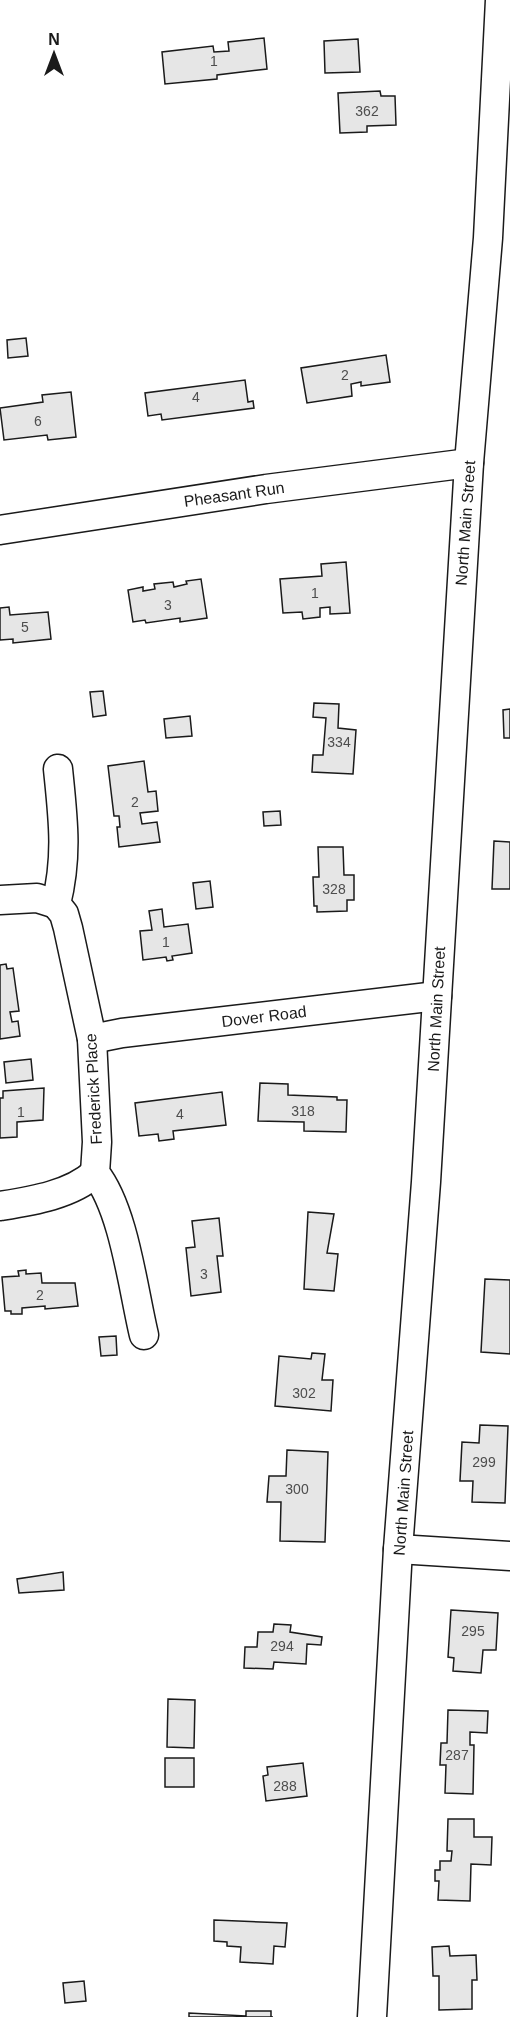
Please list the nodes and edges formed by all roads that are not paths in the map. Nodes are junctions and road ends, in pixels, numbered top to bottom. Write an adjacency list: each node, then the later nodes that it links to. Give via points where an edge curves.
1 (500, 0): 2 (street, North Main Street, via 488,238)
2 (469, 463): 3 (street, Pheasant Run); 7 (street, North Main Street)
3 (0, 530)
4 (58, 769): 6 (street, via 66,842 64,874)
5 (0, 900): 6 (street, via 37,898)
6 (56, 904): 8 (street, Frederick Place, via 64,914)
7 (437, 996): 8 (street, Dover Road); 12 (street, North Main Street)
8 (92, 1039): 9 (street, Frederick Place)
9 (95, 1173): 10 (street, via 64,1190); 11 (street, via 115,1208)
10 (0, 1206)
11 (144, 1335)
12 (398, 1549): 13 (street); 14 (street, North Main Street)
13 (510, 1556)
14 (372, 2017)

